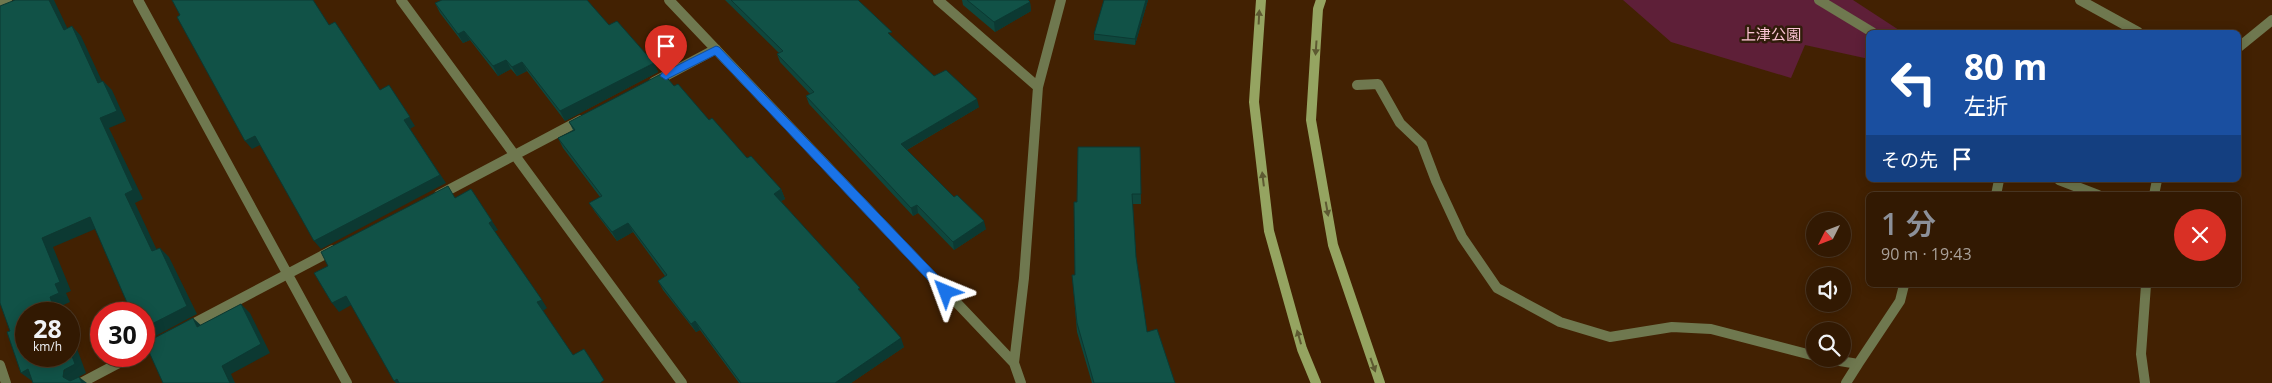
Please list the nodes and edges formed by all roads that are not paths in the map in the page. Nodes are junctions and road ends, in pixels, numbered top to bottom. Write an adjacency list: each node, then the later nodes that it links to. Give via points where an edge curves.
1 (7, 0): 11 (street)
2 (138, 0): 26 (street)
3 (401, 0): 21 (street)
4 (669, 0): 16 (street)
5 (938, 0): 19 (street)
6 (1061, 0): 19 (street)
7 (1261, 0): 41 (street, one-way to 7, via 1302,349 1269,231 1254,102)
8 (1321, 0): 42 (street, one-way to 42, via 1311,120 1333,245)
9 (1819, 0): 13 (street)
10 (2080, 0): 14 (street)
11 (0, 3)
12 (2272, 20): 15 (street)
13 (1869, 30)
14 (2134, 30)
15 (2241, 45)
16 (716, 49): 18 (street); 31 (street)
17 (1357, 85): 30 (street, via 1378,84 1400,123 1422,144 1462,237 1497,288 1560,322 1610,337 1672,327 1711,328)
18 (646, 86)
19 (1038, 87): 31 (street, via 1024,278)
20 (594, 114): 21 (street)
21 (515, 155): 24 (street); 39 (street)
22 (2064, 182): 23 (street)
23 (2090, 192)
24 (427, 201)
25 (340, 247): 26 (street)
26 (287, 274): 29 (street); 38 (street)
27 (1904, 287): 33 (street, via 1900,301)
28 (2146, 287): 44 (street, via 2141,354)
29 (178, 332)
30 (1806, 354)
31 (1014, 363): 40 (street)
32 (1851, 363): 33 (street)
33 (1858, 364): 43 (street)
34 (0, 365): 36 (street)
35 (111, 367): 37 (street)
36 (6, 383)
37 (81, 383)
38 (347, 383)
39 (682, 383)
40 (1020, 383)
41 (1316, 383)
42 (1380, 383)
43 (1846, 383)
44 (2145, 383)

